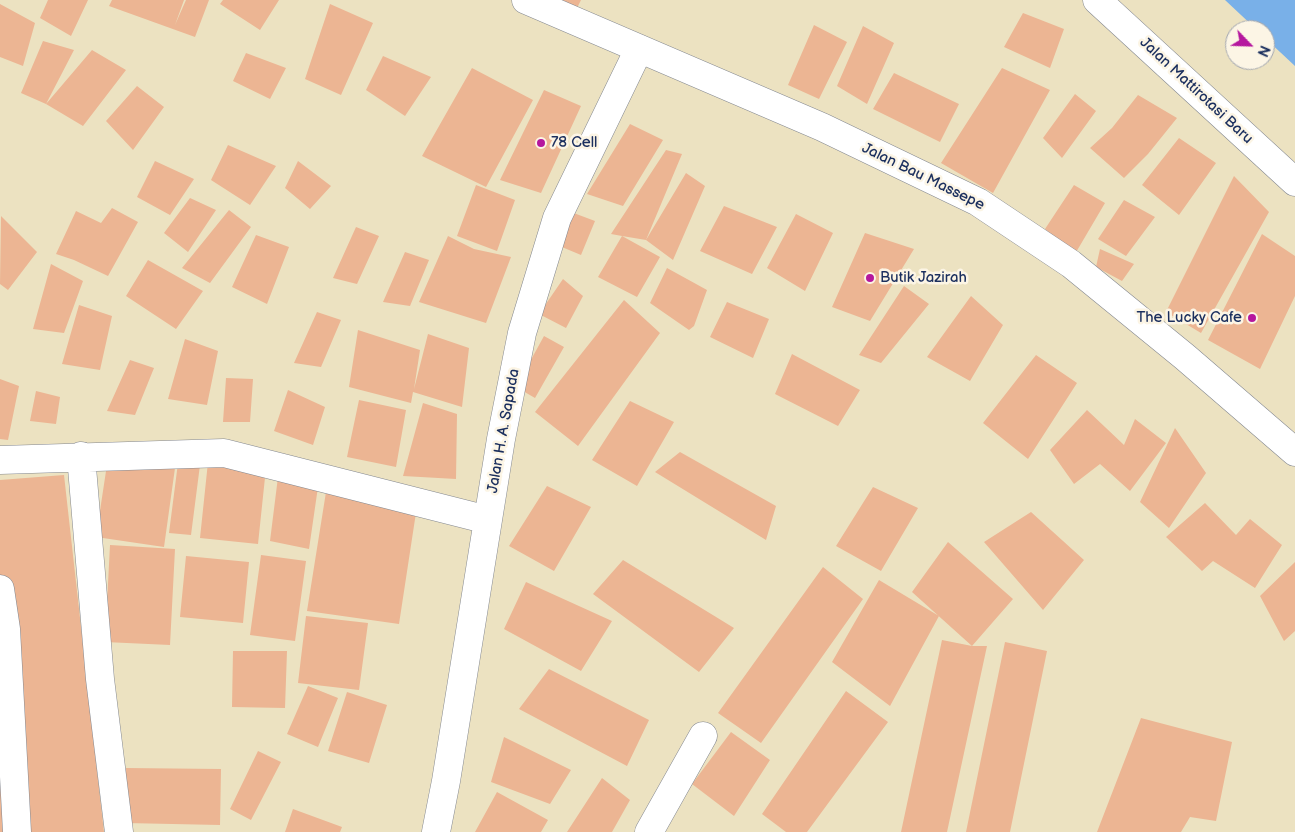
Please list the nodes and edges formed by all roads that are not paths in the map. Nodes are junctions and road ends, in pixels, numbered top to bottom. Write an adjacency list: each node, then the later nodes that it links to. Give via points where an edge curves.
1 (526, 0): 3 (main road, Jalan Bau Massepe)
2 (1097, 0): 4 (main road, Jalan Mattirotasi Baru)
3 (639, 50): 5 (main road, Jalan Bau Massepe, via 822,127 978,202 1071,264); 8 (main road, Jalan H. A. Sapada, via 557,218 522,333)
4 (1295, 182)
5 (1295, 452)
6 (82, 456): 7 (main road); 8 (main road, via 224,453); 13 (main road, via 100,679)
7 (0, 460)
8 (488, 520): 14 (main road, Jalan H. A. Sapada)
9 (0, 588): 10 (main road)
10 (3, 629): 12 (main road)
11 (703, 736): 15 (main road)
12 (17, 832)
13 (120, 832)
14 (436, 832)
15 (649, 832)

